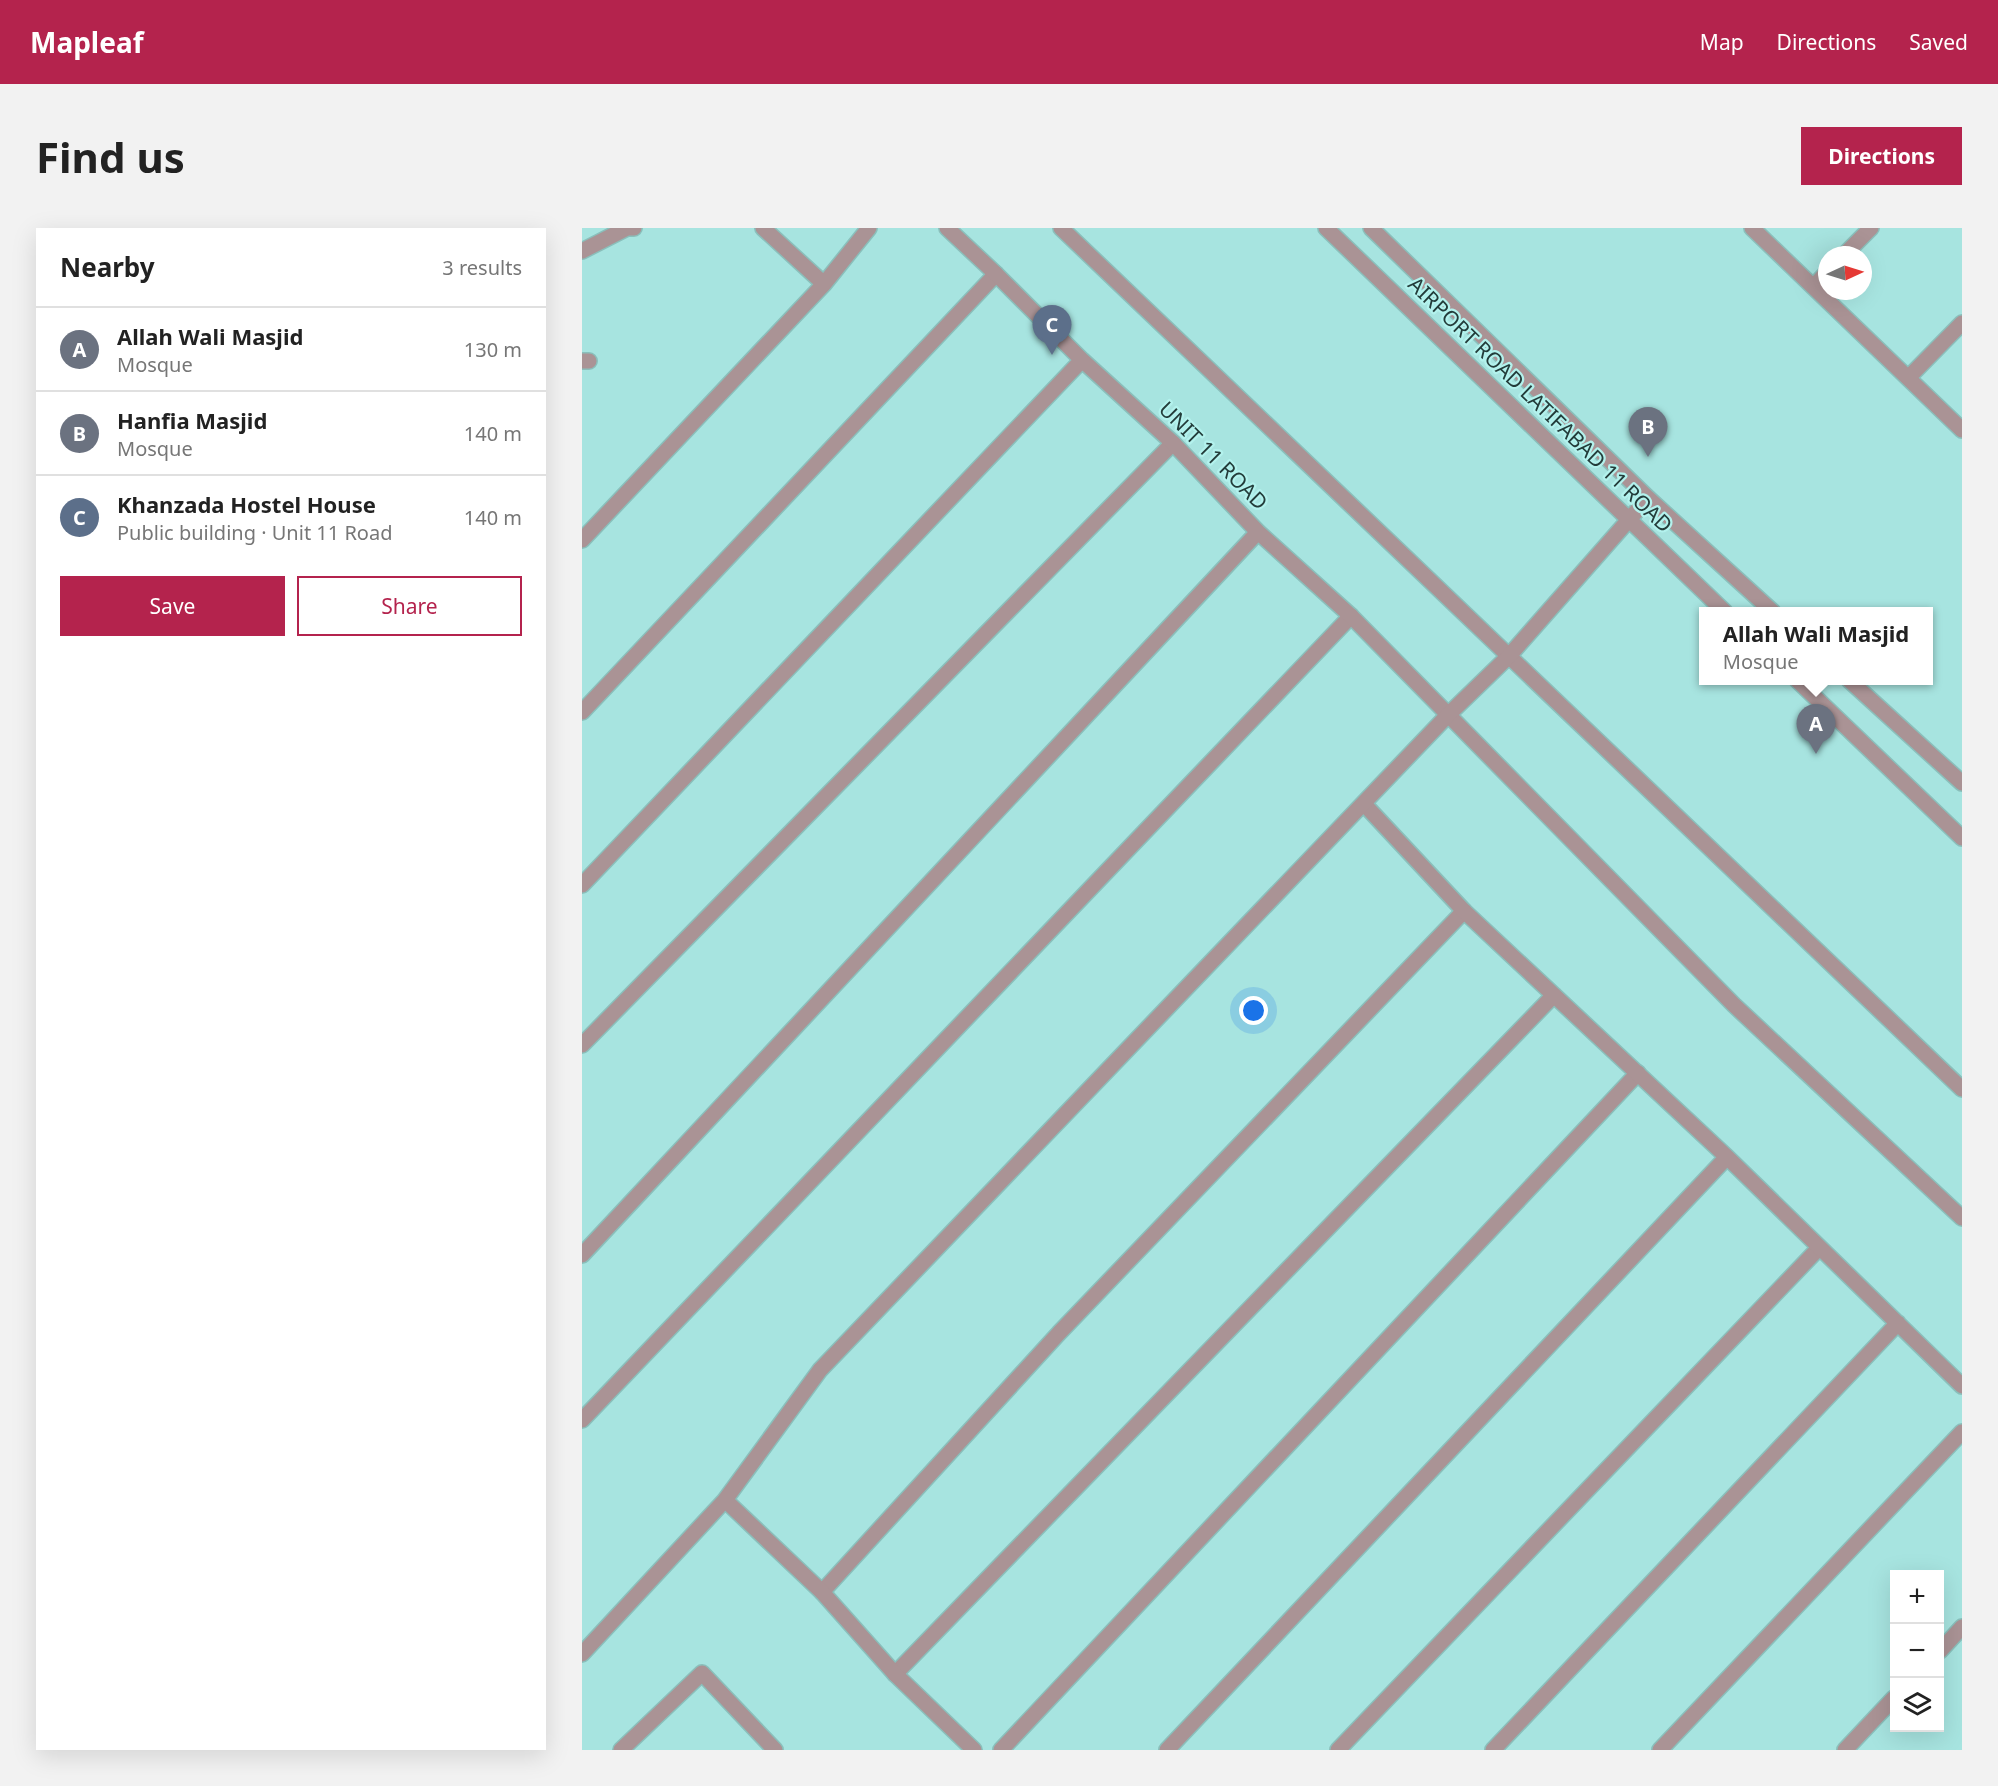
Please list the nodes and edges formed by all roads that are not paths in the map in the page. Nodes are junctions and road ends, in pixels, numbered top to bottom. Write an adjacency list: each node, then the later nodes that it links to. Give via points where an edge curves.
1 (634, 228): 11 (street)
2 (763, 228): 14 (street)
3 (869, 228): 14 (street)
4 (947, 228): 12 (street, UNIT 11 ROAD)
5 (1061, 228): 28 (street)
6 (1326, 228): 22 (street, AIRPORT ROAD LATIFABAD 11 ROAD)
7 (1371, 228): 21 (street, AIRPORT ROAD LATIFABAD 11 ROAD)
8 (1752, 228): 15 (street)
9 (1871, 228): 10 (street)
10 (1853, 246)
11 (582, 251)
12 (996, 274): 17 (street, UNIT 11 ROAD); 31 (street)
13 (1818, 282): 15 (street)
14 (824, 284): 24 (street)
15 (1814, 286): 18 (street)
16 (1962, 323): 18 (street)
17 (1082, 360): 20 (street, UNIT 11 ROAD); 36 (street)
18 (1909, 377): 19 (street)
19 (1962, 430)
20 (1173, 443): 23 (street, UNIT 11 ROAD); 39 (street)
21 (1648, 498): 22 (street); 26 (street, AIRPORT ROAD LATIFABAD 11 ROAD)
22 (1629, 519): 25 (street, AIRPORT ROAD LATIFABAD 11 ROAD); 28 (street)
23 (1257, 531): 27 (street, UNIT 11 ROAD); 45 (street)
24 (582, 540)
25 (1720, 607)
26 (1768, 607)
27 (1351, 616): 32 (street, UNIT 11 ROAD); 48 (street)
28 (1509, 656): 32 (street); 41 (street)
29 (1801, 685): 35 (street)
30 (1853, 685): 33 (street)
31 (582, 712)
32 (1448, 715): 34 (street); 43 (street, UNIT 11 ROAD, via 1734,1005)
33 (1962, 783)
34 (1364, 804): 37 (street); 50 (street, via 820,1370)
35 (1962, 838)
36 (582, 885)
37 (1464, 911): 38 (street); 51 (street, via 1059,1334)
38 (1554, 995): 40 (street); 55 (street)
39 (582, 1046)
40 (1638, 1074): 42 (street); 60 (street)
41 (1962, 1089)
42 (1727, 1157): 44 (street); 61 (street)
43 (1962, 1218)
44 (1819, 1248): 46 (street); 62 (street)
45 (582, 1255)
46 (1898, 1323): 47 (street); 63 (street)
47 (1962, 1386)
48 (582, 1420)
49 (1962, 1432): 64 (street)
50 (725, 1500): 51 (street); 54 (street)
51 (822, 1592): 55 (street)
52 (1962, 1628): 53 (street)
53 (1944, 1647)
54 (582, 1654)
55 (895, 1674): 59 (street)
56 (1890, 1702): 65 (street)
57 (621, 1750): 58 (street, via 702,1673)
58 (775, 1750)
59 (974, 1750)
60 (1001, 1750)
61 (1167, 1750)
62 (1338, 1750)
63 (1493, 1750)
64 (1660, 1750)
65 (1845, 1750)

